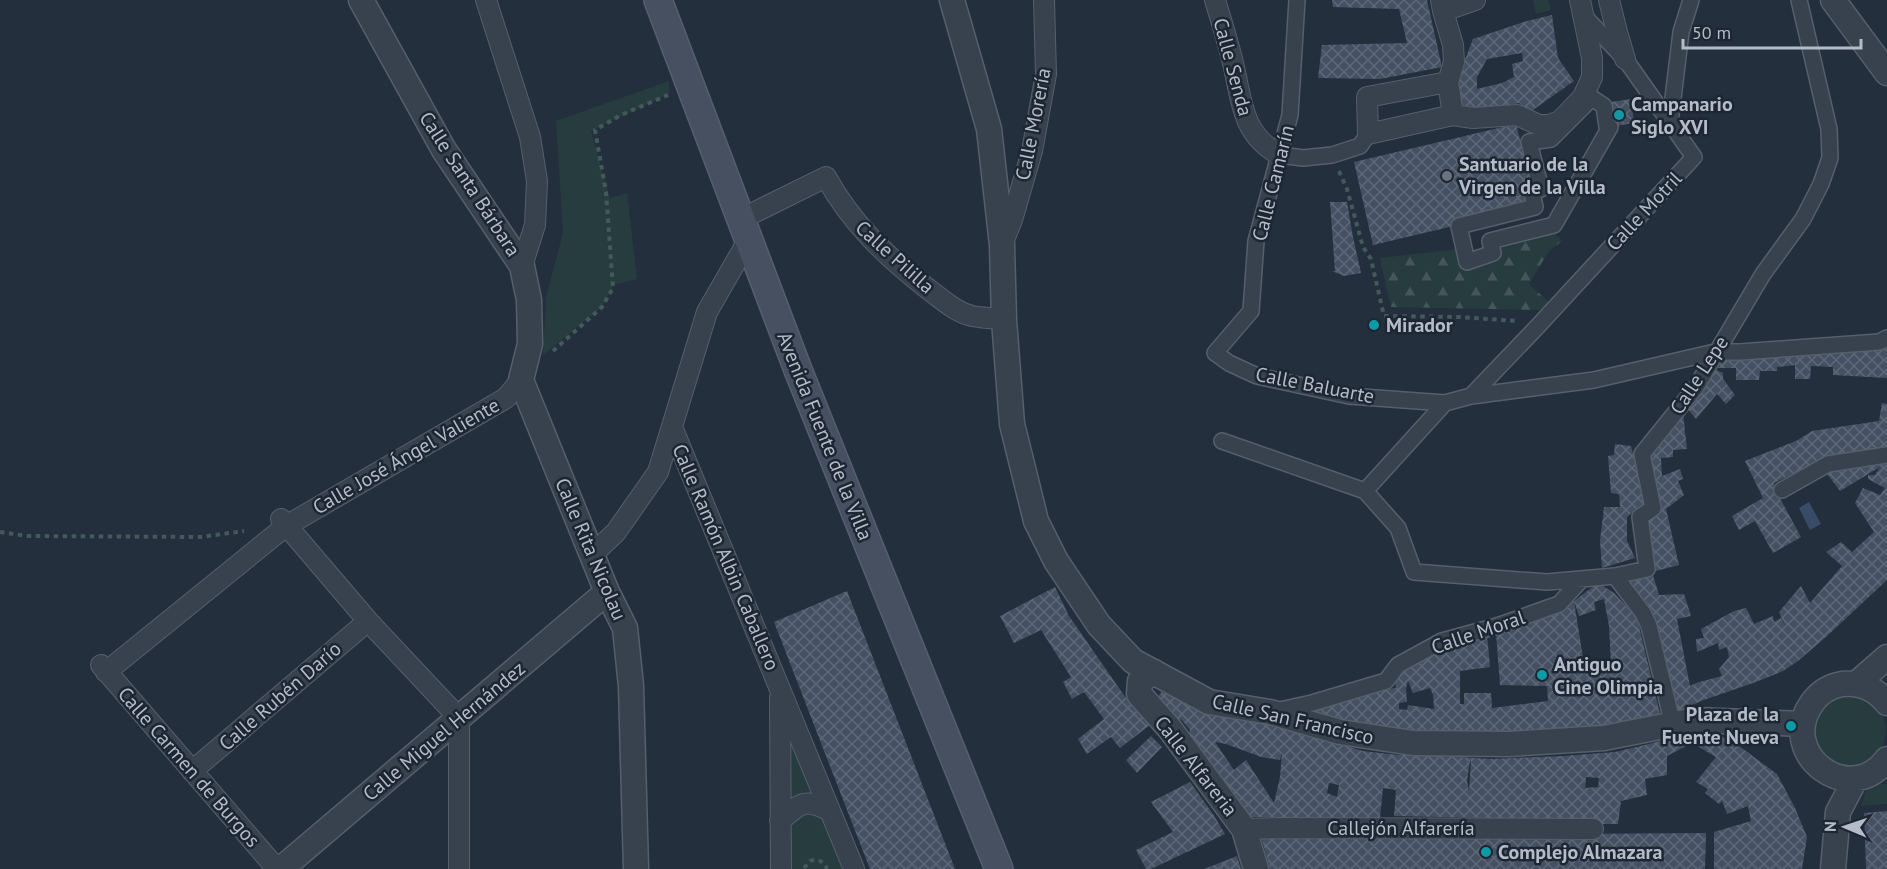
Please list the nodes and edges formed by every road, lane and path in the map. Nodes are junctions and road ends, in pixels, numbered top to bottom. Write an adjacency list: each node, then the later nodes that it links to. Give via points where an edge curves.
1 (361, 0): 27 (street, Calle Santa Bárbara, via 444,150)
2 (486, 0): 27 (street, via 530,137 537,181 535,225)
3 (658, 0): 25 (main road, Avenida Fuente de la Villa)
4 (952, 0): 26 (street, Calle San Francisco, via 989,129)
5 (1044, 0): 26 (street, Calle Morería, via 1046,74 1032,151)
6 (1215, 0): 22 (street, Calle Senda, via 1247,123 1267,148)
7 (1297, 0): 22 (street, Calle Camarín, via 1290,115)
8 (1475, 0): 13 (street)
9 (1609, 0): 15 (street)
10 (1691, 0): 20 (street, via 1681,32)
11 (1798, 0): 31 (street, Calle Lepe, via 1829,129 1830,158 1803,219 1762,274)
12 (1833, 0): 16 (street)
13 (1442, 6): 17 (street, via 1453,45 1454,62)
14 (1582, 8): 15 (street, Calle Motril); 19 (street, via 1592,77 1583,97 1560,121 1539,125 1516,115)
15 (1625, 59): 20 (street, Calle Motril)
16 (1887, 73)
17 (1448, 82): 19 (street); 21 (street, via 1367,97)
18 (669, 94): 33 (path, via 595,130 606,192 613,288 602,307)
19 (1453, 115): 21 (street)
20 (1670, 123): 29 (street, Calle Motril, via 1694,157)
21 (1368, 134): 23 (street, via 1360,146)
22 (1280, 155): 23 (street); 32 (street, Calle Camarín, via 1256,240 1251,311)
23 (1332, 155): 29 (path, via 1347,189 1363,247 1371,259 1384,316)
24 (1459, 226): 24 (street, via 1467,262 1493,253 1490,241 1554,225 1610,127 1604,106 1592,98 1551,139 1529,142 1541,189 1532,192 1535,207)
25 (745, 229): 28 (street, Calle Pililla, via 826,177 854,221 909,274 953,308 971,316); 36 (street, via 707,312); 74 (main road, Avenida Fuente de la Villa)
26 (1002, 244): 28 (street, Calle San Francisco)
27 (522, 266): 33 (street, Calle Santa Bárbara, via 529,300 531,344)
28 (1004, 320): 50 (street, Calle San Francisco, via 1012,424 1036,521 1056,561 1099,625 1133,661)
29 (1542, 322): 34 (street, Calle Motril)
30 (1887, 338): 31 (street, via 1879,342)
31 (1715, 352): 34 (street, via 1594,380); 44 (street, Calle Lepe, via 1696,387 1642,454 1653,508 1640,517 1647,569)
32 (1215, 353): 35 (street, Calle Baluarte, via 1257,376 1338,394)
33 (521, 380): 41 (street, Calle José Ángel Valiente, via 506,398); 43 (street, Calle Rita Nicolau)
34 (1471, 396): 35 (street)
35 (1445, 403): 40 (street)
36 (672, 428): 43 (street, via 658,472 616,532); 52 (street, Calle Ramón Albin Caballero)
37 (1221, 441): 40 (street)
38 (1887, 455): 39 (street, via 1828,464)
39 (1782, 490)
40 (1365, 491): 45 (street, via 1398,528 1414,572 1547,582)
41 (283, 523): 42 (path, via 201,537 27,536); 47 (street); 49 (street, Calle José Ángel Valiente)
42 (0, 532)
43 (592, 555): 46 (street, Calle Rita Nicolau)
44 (1615, 576): 45 (street); 56 (street, via 1643,613)
45 (1582, 579): 54 (street, Calle Moral, via 1559,604 1442,641 1398,665 1386,681)
46 (607, 592): 55 (street, Calle Miguel Hernández); 69 (street, Calle Rita Nicolau, via 625,627 631,686)
47 (368, 621): 55 (street); 59 (street, Calle Rubén Darío)
48 (1886, 659): 51 (street); 53 (street)
49 (103, 669): 59 (street, Calle Carmen de Burgos)
50 (1154, 672): 54 (street, Calle San Francisco, via 1209,702); 66 (street, Calle Alfareria, via 1140,681 1139,694 1170,729)
51 (1856, 684): 53 (street, via 1870,688); 57 (street, via 1841,684 1815,698)
52 (780, 687): 62 (street, Calle Ramón Albin Caballero); 64 (street, Calle Ramón Albin Caballero)
53 (1884, 700)
54 (1270, 712): 56 (street, Calle San Francisco, via 1340,732 1413,743 1509,744 1604,738)
55 (459, 718): 67 (street, Calle Miguel Hernández); 68 (street)
56 (1684, 723): 57 (street)
57 (1803, 724): 60 (street, via 1807,753)
58 (1887, 759): 61 (street, via 1870,774)
59 (192, 771): 67 (street, Calle Carmen de Burgos)
60 (1827, 773): 61 (street); 63 (street)
61 (1856, 778): 63 (street)
62 (830, 811): 64 (street, via 814,803 803,804); 73 (street, Calle Ramón Albin Caballero)
63 (1838, 812): 76 (street)
64 (780, 821): 70 (street, Calle Ramón Albin Caballero)
65 (1593, 829): 66 (street, Callejón Alfarería)
66 (1244, 830): 75 (street, Calle Alfareria)
67 (279, 869)
68 (459, 869)
69 (636, 869)
70 (781, 869)
71 (804, 869): 72 (path, via 806,863 817,860)
72 (827, 869)
73 (854, 869)
74 (999, 869)
75 (1256, 869)
76 (1833, 869)

